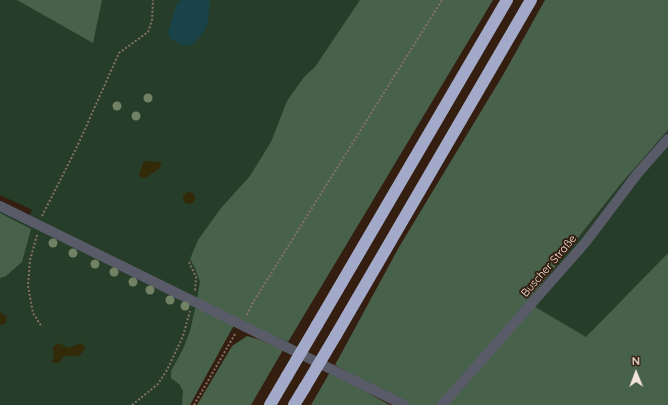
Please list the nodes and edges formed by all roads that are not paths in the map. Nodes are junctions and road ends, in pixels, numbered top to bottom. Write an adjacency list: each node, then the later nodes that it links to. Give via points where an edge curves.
1 (507, 0): 5 (highway, bridge)
2 (531, 0): 6 (highway, bridge)
3 (668, 139): 8 (lane, Buscher Straße, via 638,173 585,243)
4 (0, 206): 7 (lane, via 38,230 194,301)
5 (270, 405)
6 (294, 405)
7 (404, 405)
8 (442, 405)

